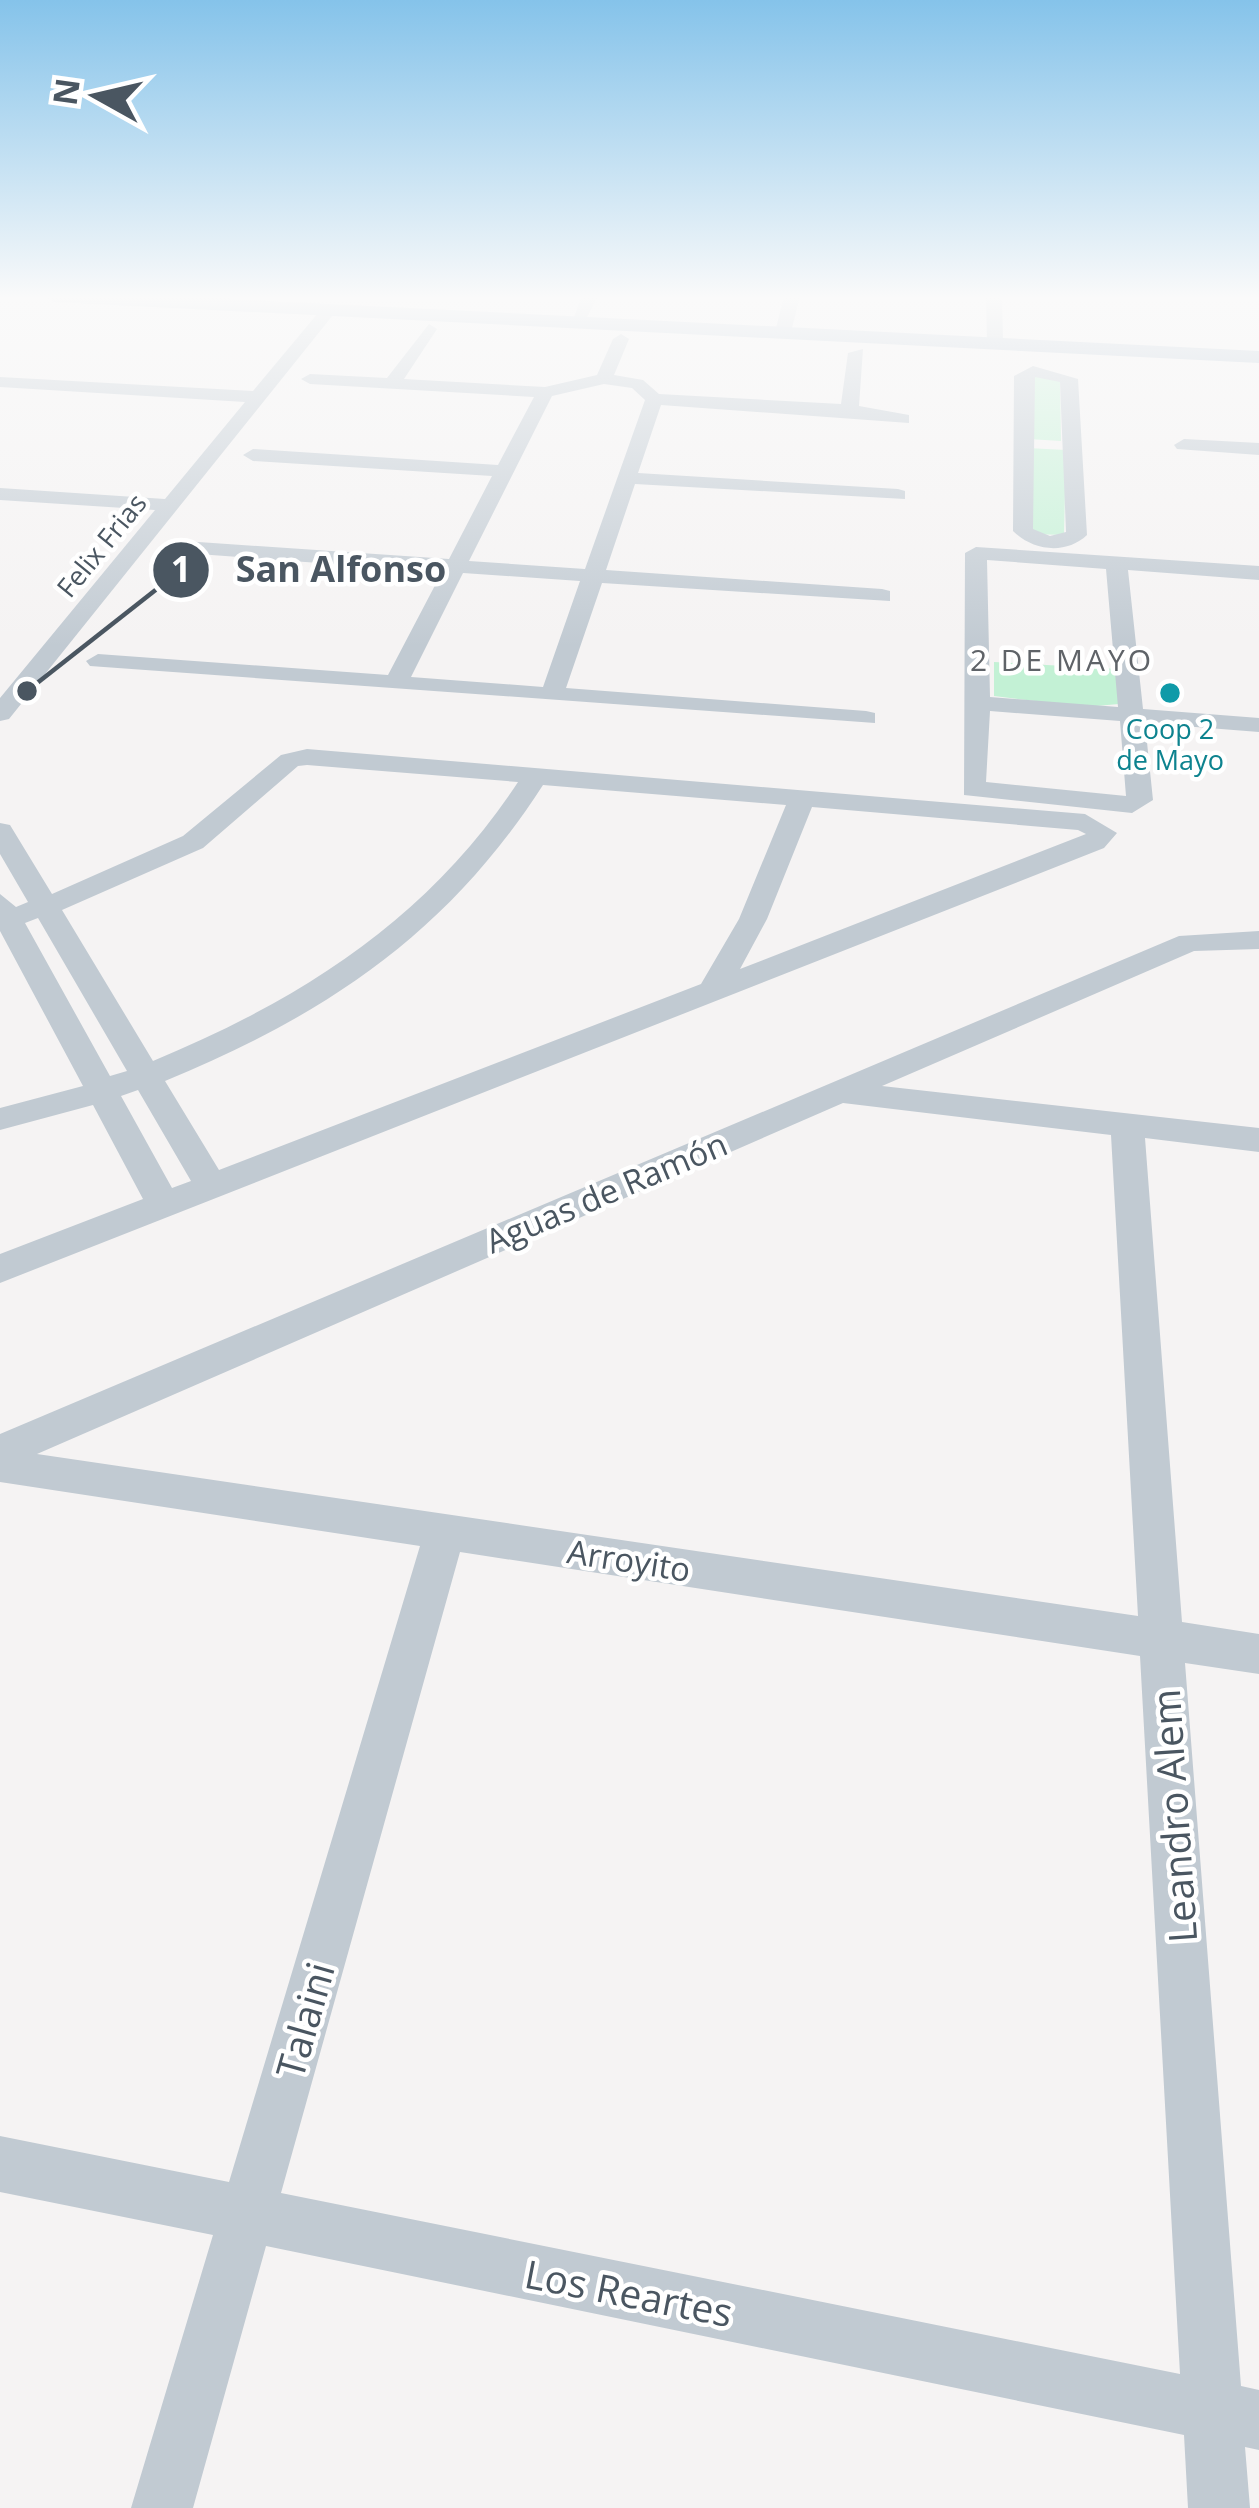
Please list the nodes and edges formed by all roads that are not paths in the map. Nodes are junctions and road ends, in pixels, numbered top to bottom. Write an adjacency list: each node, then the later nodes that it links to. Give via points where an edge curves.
1 (246, 413): 15 (street, Felix Frias)
2 (534, 413): 11 (street)
3 (649, 413): 12 (street)
4 (867, 413): 7 (street)
5 (1037, 413): 6 (street, via 1048,443)
6 (1058, 413)
7 (902, 419)
8 (1184, 445): 9 (street)
9 (1259, 449)
10 (253, 455): 11 (street)
11 (502, 471): 18 (street)
12 (627, 478): 14 (street); 20 (street)
13 (0, 494): 15 (street)
14 (898, 495)
15 (168, 505): 26 (street, Felix Frias)
16 (184, 547): 18 (street)
17 (1116, 563): 19 (street); 25 (street, via 976,553); 27 (street)
18 (457, 566): 20 (street); 23 (street)
19 (1259, 573)
20 (593, 575): 21 (street); 24 (street)
21 (882, 596)
22 (98, 661): 23 (street)
23 (396, 683): 24 (street)
24 (552, 694): 28 (street)
25 (978, 703): 27 (street); 27 (street, via 973,789 1132,805 1140,800)
26 (3, 707)
27 (1132, 715): 29 (street)
28 (866, 718)
29 (1259, 725)
30 (536, 776): 31 (street); 33 (street, via 299,758 193,842); 37 (street, via 483,860 421,919 285,1009)
31 (803, 797): 36 (street, via 753,920); 36 (street, via 1085,821 1102,833)
32 (0, 831): 33 (street)
33 (46, 908): 34 (street); 37 (street)
34 (3, 915): 38 (street)
35 (1259, 940): 39 (street, Aguas de Ramón, via 1190,942)
36 (712, 990): 43 (street)
37 (146, 1074): 38 (street); 43 (street)
38 (101, 1090): 40 (street); 44 (street)
39 (839, 1092): 41 (street); 46 (street, Aguas de Ramón)
40 (0, 1119)
41 (1127, 1125): 42 (street); 49 (street, Leandro Alem)
42 (1259, 1140)
43 (212, 1185): 44 (street)
44 (163, 1204): 45 (street)
45 (0, 1269)
46 (0, 1451)
47 (0, 1465): 48 (street, Arroyito)
48 (446, 1532): 49 (street, Arroyito); 52 (street, Talaini)
49 (1162, 1640): 50 (street, Arroyito); 53 (street, Leandro Alem)
50 (1259, 1654)
51 (0, 2164): 52 (street, Los Reartes)
52 (248, 2215): 53 (street, Los Reartes); 54 (street, Talaini)
53 (1236, 2415): 55 (street, Leandro Alem)
54 (162, 2508)
55 (1219, 2508)

